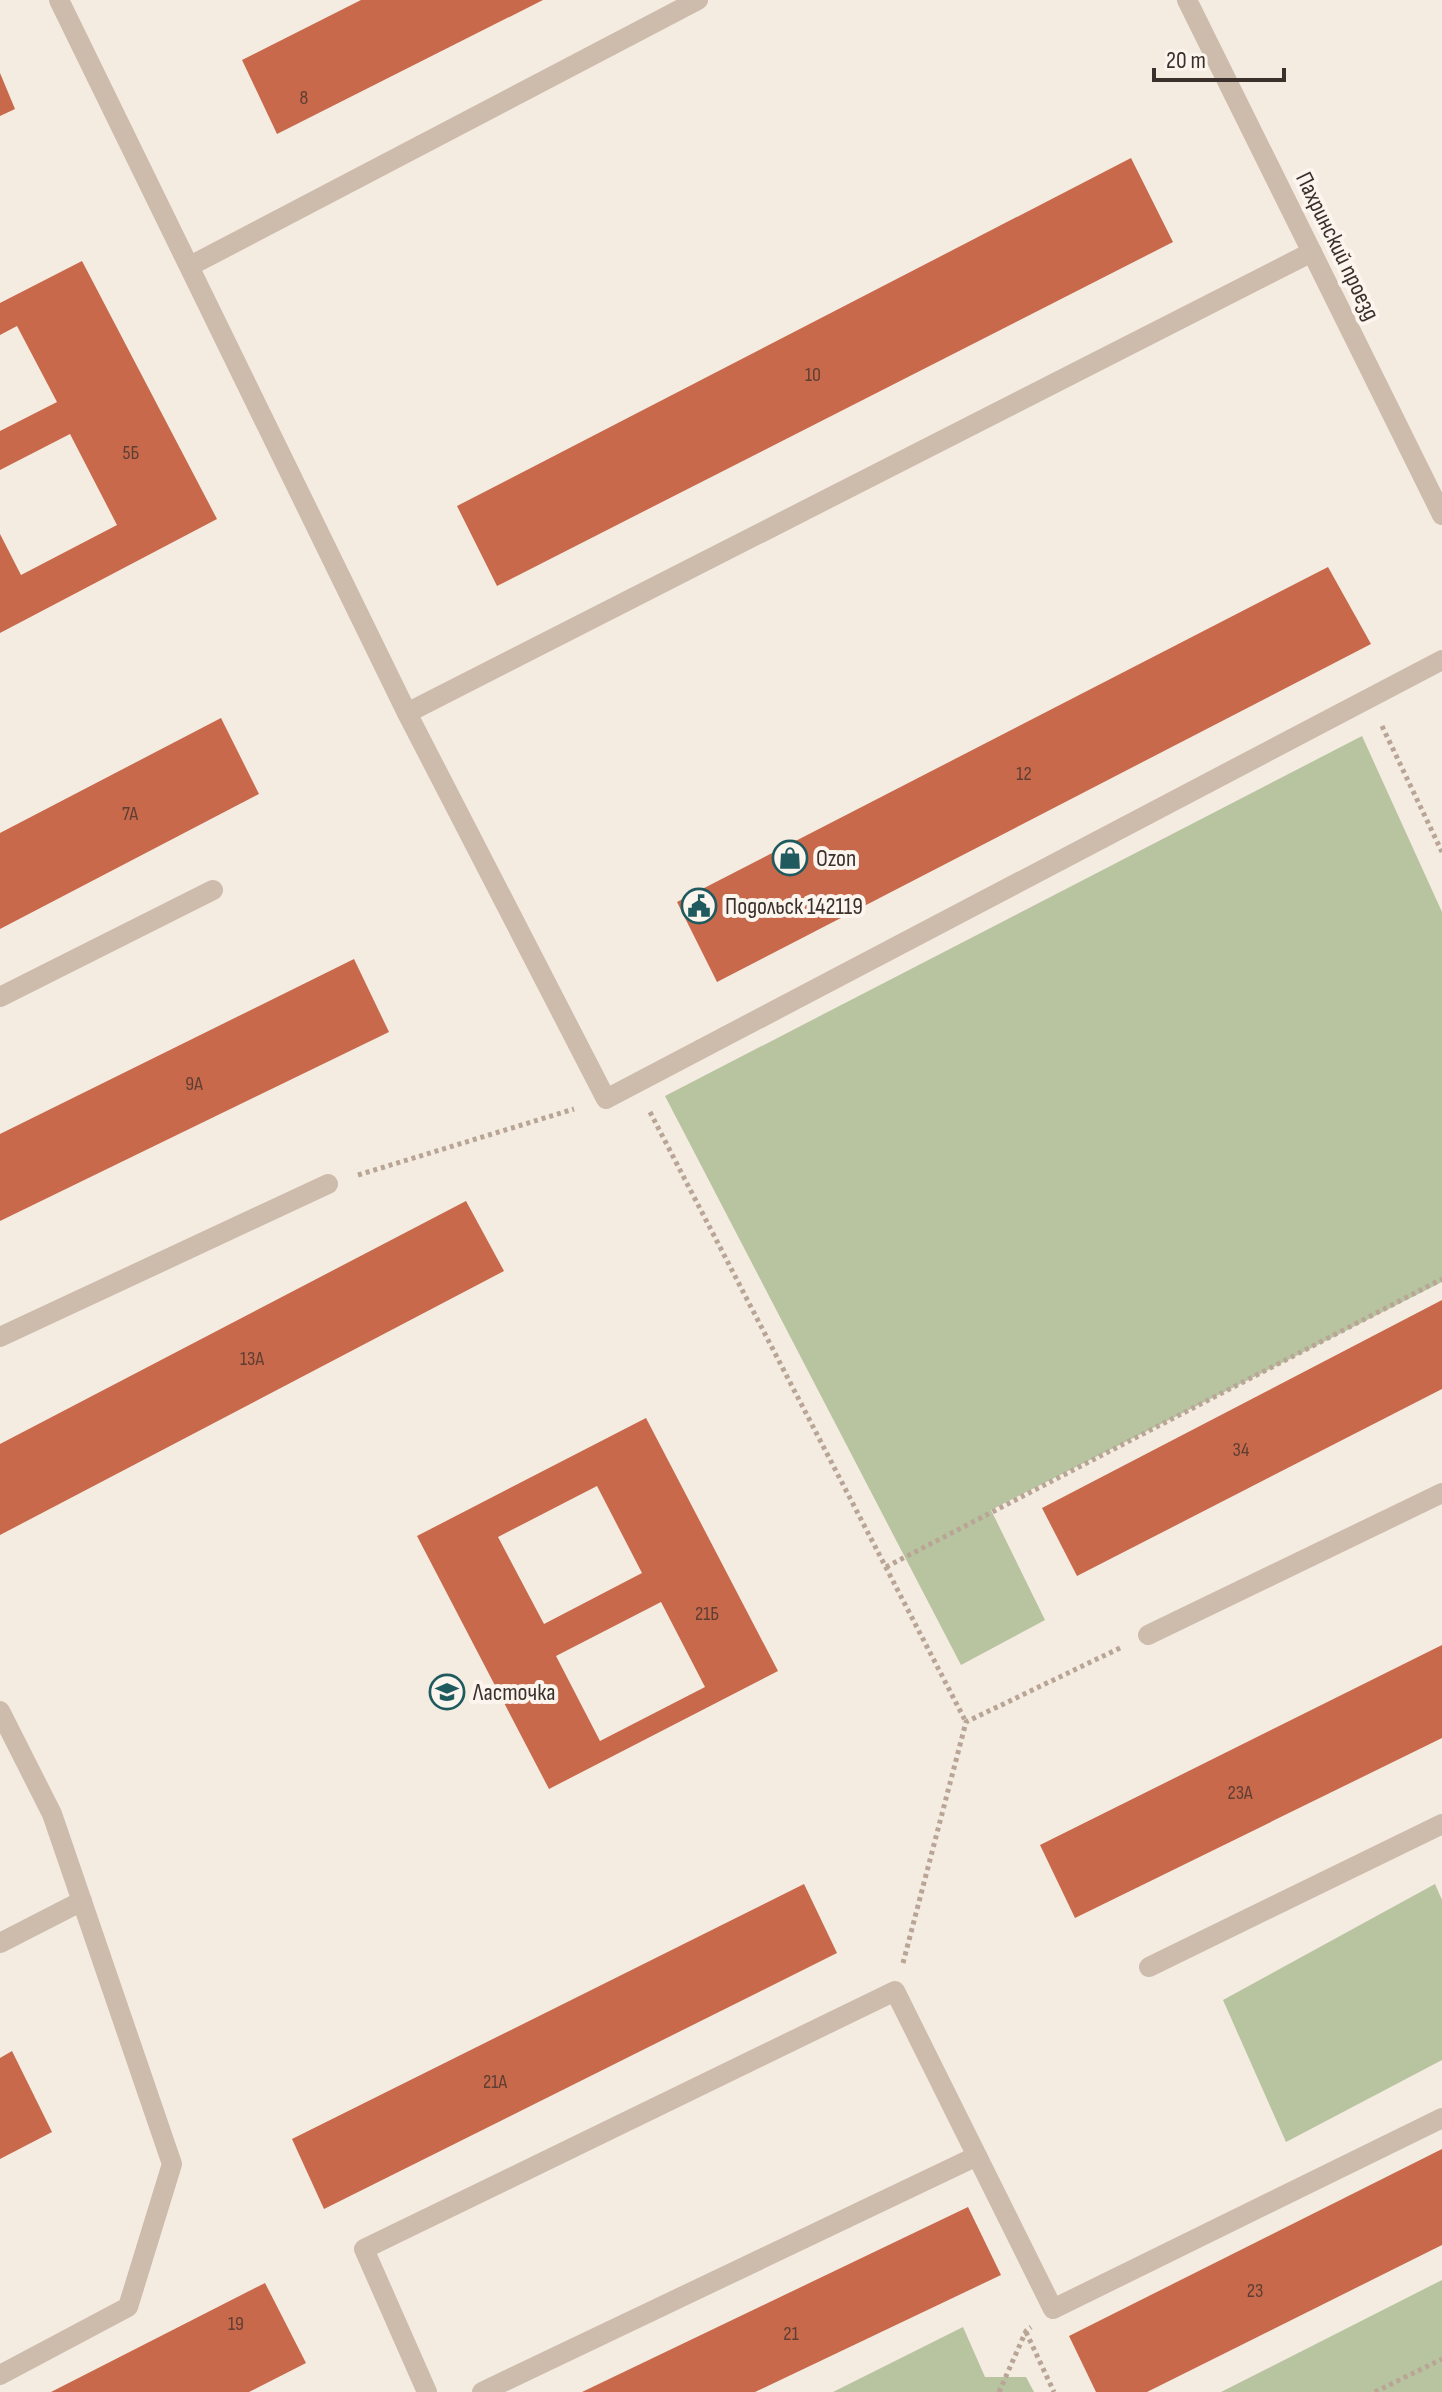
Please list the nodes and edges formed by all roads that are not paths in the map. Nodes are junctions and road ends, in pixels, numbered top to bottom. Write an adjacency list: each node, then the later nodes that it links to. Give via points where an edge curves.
1 (59, 0): 5 (street)
2 (698, 0): 5 (street)
3 (1187, 0): 4 (street, Пахринский проезд)
4 (1312, 252): 6 (street, Пахринский проезд); 8 (street)
5 (190, 266): 8 (street)
6 (1442, 515)
7 (1442, 660): 8 (street, via 606,1099)
8 (407, 713)
9 (213, 890): 10 (street)
10 (0, 997)
11 (328, 1184): 12 (street)
12 (0, 1337)
13 (1442, 1493): 14 (street)
14 (1148, 1635)
15 (0, 1711): 17 (street, via 52,1814)
16 (1442, 1824): 19 (street)
17 (82, 1901): 18 (street); 22 (street, via 172,2164 128,2307)
18 (0, 1943)
19 (1149, 1967)
20 (1442, 2118): 21 (street, via 1053,2309)
21 (977, 2156): 23 (street, via 895,1991 364,2249); 24 (street)
22 (0, 2375)
23 (427, 2392)
24 (482, 2392)

